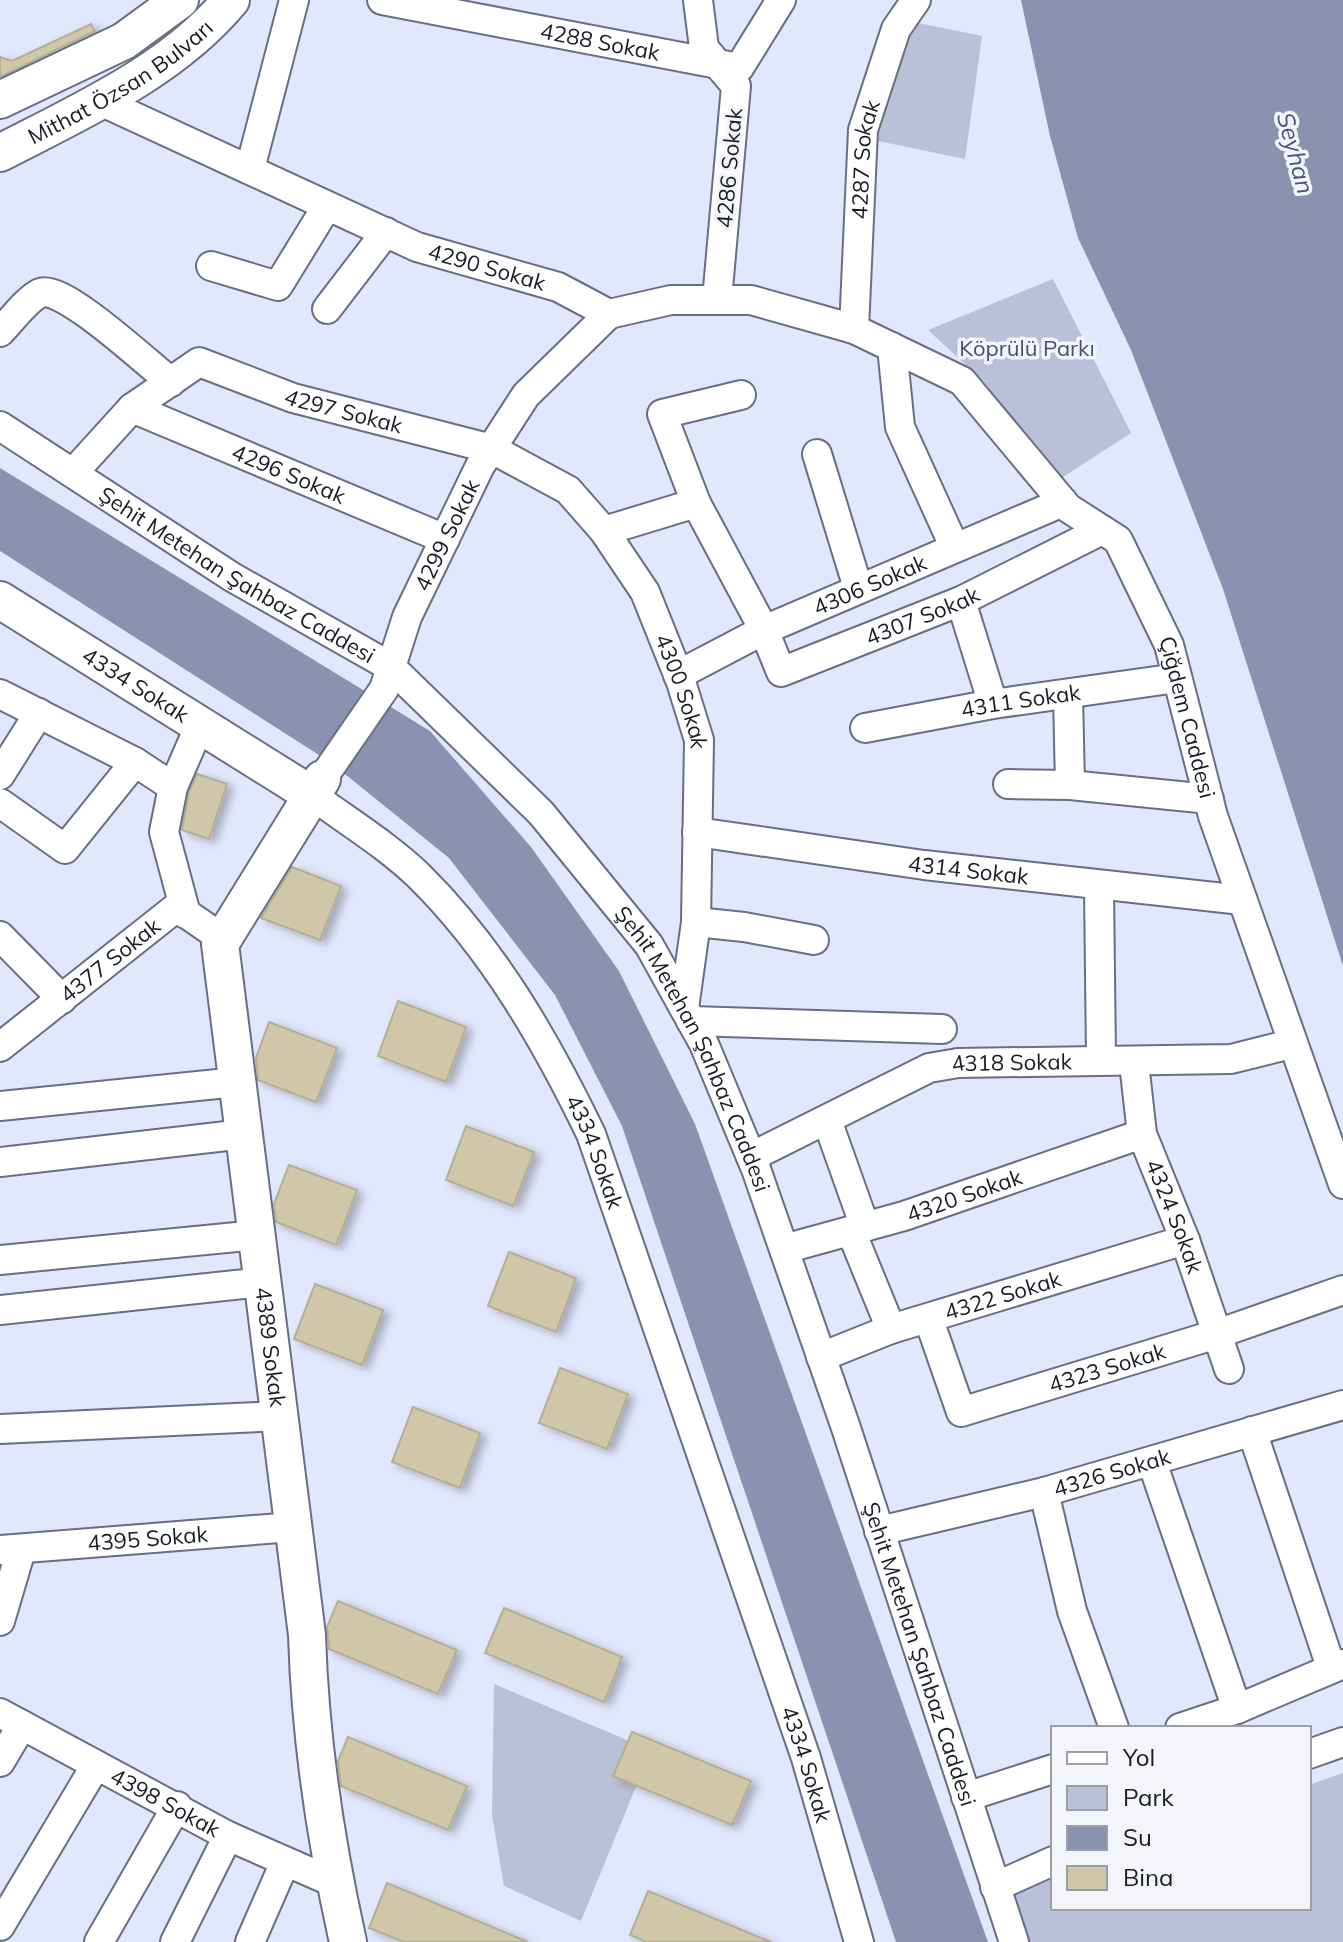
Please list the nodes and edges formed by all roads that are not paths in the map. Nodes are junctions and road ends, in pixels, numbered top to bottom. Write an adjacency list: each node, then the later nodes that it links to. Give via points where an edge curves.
1 (180, 0): 9 (main road, Mithat Özsan Bulvarı, via 124,41)
2 (231, 0): 10 (main road, Mithat Özsan Bulvarı, via 216,19 152,71)
3 (294, 0): 12 (street)
4 (382, 0): 8 (street, 4288 Sokak)
5 (698, 0): 8 (street, 4286 Sokak, via 704,48)
6 (781, 0): 8 (street, 4288 Sokak, via 739,68)
7 (916, 0): 19 (street, 4287 Sokak, via 896,29 863,130)
8 (715, 61): 16 (street, 4286 Sokak, via 736,86)
9 (0, 100)
10 (98, 100): 11 (main road, Mithat Özsan Bulvarı); 12 (street, 4290 Sokak)
11 (0, 153)
12 (250, 169): 13 (street, 4290 Sokak)
13 (327, 206): 14 (street, 4290 Sokak); 15 (street, via 278,286)
14 (386, 232): 17 (street); 18 (street, 4290 Sokak, via 417,247 558,287)
15 (211, 266)
16 (717, 300): 18 (street, via 671,300); 19 (street, via 751,300)
17 (327, 309)
18 (609, 314): 26 (street, 4299 Sokak, via 526,395)
19 (854, 329): 21 (street)
20 (0, 332): 22 (street, via 39,293 50,291 72,302)
21 (892, 347): 29 (street, Çiğdem Caddesi, via 962,381); 34 (street, via 900,427)
22 (171, 382): 24 (street); 26 (street, 4297 Sokak, via 199,362 293,398)
23 (741, 395): 30 (street, via 662,414)
24 (132, 408): 28 (street); 33 (street, 4296 Sokak)
25 (0, 426): 28 (street, Şehit Metehan Şahbaz Caddesi)
26 (492, 449): 32 (street, 4300 Sokak, via 568,490); 33 (street, 4299 Sokak)
27 (817, 454): 35 (street)
28 (73, 473): 40 (street, Şehit Metehan Şahbaz Caddesi)
29 (1063, 502): 31 (street, Çiğdem Caddesi); 34 (street, 4306 Sokak)
30 (696, 503): 32 (street); 38 (street)
31 (1102, 530): 37 (street, 4307 Sokak); 41 (street, Çiğdem Caddesi, via 1118,540 1169,645)
32 (604, 531): 39 (street, 4300 Sokak, via 645,592)
33 (445, 539): 40 (street, 4299 Sokak, via 407,617)
34 (954, 546): 35 (street, 4306 Sokak)
35 (858, 588): 38 (street, 4306 Sokak)
36 (0, 600): 46 (main road, 4334 Sokak)
37 (961, 601): 38 (street, 4307 Sokak, via 781,672); 44 (street)
38 (764, 630): 39 (street, 4306 Sokak)
39 (678, 675): 56 (street, 4300 Sokak, via 699,740)
40 (387, 678): 53 (street, 4299 Sokak); 65 (street, Şehit Metehan Şahbaz Caddesi, via 541,813 649,945)
41 (1177, 678): 43 (street, 4311 Sokak); 54 (street, Çiğdem Caddesi)
42 (0, 694): 45 (street)
43 (1068, 695): 44 (street, 4311 Sokak); 51 (street)
44 (993, 704): 47 (street, 4311 Sokak)
45 (39, 713): 48 (street); 49 (street)
46 (200, 725): 52 (street); 53 (main road, 4334 Sokak)
47 (865, 728)
48 (135, 762): 52 (street); 55 (street, via 65,849)
49 (0, 775)
50 (1008, 784): 51 (street)
51 (1070, 785): 54 (street)
52 (173, 787): 59 (street, via 164,832)
53 (317, 787): 62 (main road); 124 (street, 4334 Sokak, via 418,876 491,962 547,1045 585,1122 806,1758)
54 (1209, 799): 58 (street, Çiğdem Caddesi)
55 (0, 803)
56 (697, 832): 57 (street, 4314 Sokak); 60 (street, 4300 Sokak)
57 (1099, 887): 58 (street, 4314 Sokak); 69 (street)
58 (1242, 900): 67 (street, Çiğdem Caddesi)
59 (186, 914): 62 (street, 4377 Sokak); 64 (street, 4377 Sokak, via 177,907)
60 (696, 922): 63 (street); 65 (street, 4300 Sokak)
61 (0, 936): 64 (street)
62 (223, 939): 71 (main road, 4389 Sokak)
63 (814, 940)
64 (62, 999): 68 (street, 4377 Sokak)
65 (688, 1014): 66 (street); 76 (street, Şehit Metehan Şahbaz Caddesi)
66 (942, 1029)
67 (1291, 1044): 70 (street, 4318 Sokak, via 1231,1059); 78 (street, Çiğdem Caddesi)
68 (0, 1047)
69 (1101, 1059): 70 (street, 4318 Sokak); 73 (street, 4318 Sokak, via 929,1068)
70 (1134, 1063): 75 (street, 4324 Sokak)
71 (237, 1082): 72 (street); 74 (main road, 4389 Sokak)
72 (0, 1106)
73 (827, 1120): 76 (street, 4318 Sokak); 79 (street)
74 (244, 1134): 77 (street); 80 (main road, 4389 Sokak)
75 (1142, 1134): 79 (street, 4320 Sokak); 81 (street, 4324 Sokak)
76 (751, 1157): 82 (street, Şehit Metehan Şahbaz Caddesi)
77 (0, 1162)
78 (1343, 1184)
79 (858, 1229): 82 (street, 4320 Sokak); 88 (street)
80 (257, 1235): 83 (street); 84 (main road, 4389 Sokak)
81 (1185, 1240): 87 (street, 4322 Sokak); 89 (street, 4324 Sokak)
82 (784, 1249): 90 (street, Şehit Metehan Şahbaz Caddesi)
83 (0, 1260)
84 (263, 1282): 86 (street); 93 (main road, 4389 Sokak)
85 (1343, 1290): 89 (street, 4323 Sokak)
86 (0, 1310)
87 (929, 1320): 88 (street, 4322 Sokak); 89 (street, 4323 Sokak, via 961,1412)
88 (891, 1329): 90 (street, 4322 Sokak)
89 (1217, 1334): 91 (street, 4324 Sokak)
90 (821, 1357): 99 (street, Şehit Metehan Şahbaz Caddesi)
91 (1229, 1369)
92 (1343, 1405): 95 (street, 4326 Sokak)
93 (280, 1416): 94 (street); 98 (main road, 4389 Sokak)
94 (0, 1429)
95 (1252, 1431): 96 (street, 4326 Sokak); 102 (street)
96 (1152, 1462): 97 (street, 4326 Sokak); 103 (street)
97 (1044, 1492): 99 (street, 4326 Sokak); 105 (street, via 1072,1611)
98 (293, 1527): 100 (street, 4395 Sokak); 117 (main road, 4389 Sokak)
99 (879, 1531): 112 (street, Şehit Metehan Şahbaz Caddesi)
100 (11, 1550): 101 (street)
101 (0, 1621)
102 (1337, 1665): 103 (street)
103 (1237, 1709): 106 (street)
104 (11, 1719): 109 (street); 110 (street, 4398 Sokak)
105 (1113, 1726)
106 (1186, 1726)
107 (1343, 1742): 108 (street)
108 (1311, 1753)
109 (0, 1762)
110 (96, 1765): 113 (street, 4398 Sokak); 119 (street)
111 (1051, 1770): 112 (street)
112 (966, 1797): 118 (street, Şehit Metehan Şahbaz Caddesi)
113 (177, 1806): 114 (street, 4398 Sokak); 120 (street)
114 (228, 1836): 115 (street, 4398 Sokak); 121 (street)
115 (285, 1862): 117 (street, 4398 Sokak); 122 (street)
116 (1051, 1862): 118 (street)
117 (335, 1883): 123 (main road, 4389 Sokak)
118 (995, 1887): 125 (street, Şehit Metehan Şahbaz Caddesi)
119 (0, 1926)
120 (99, 1942)
121 (175, 1942)
122 (250, 1942)
123 (348, 1942)
124 (859, 1942)
125 (1014, 1942)

